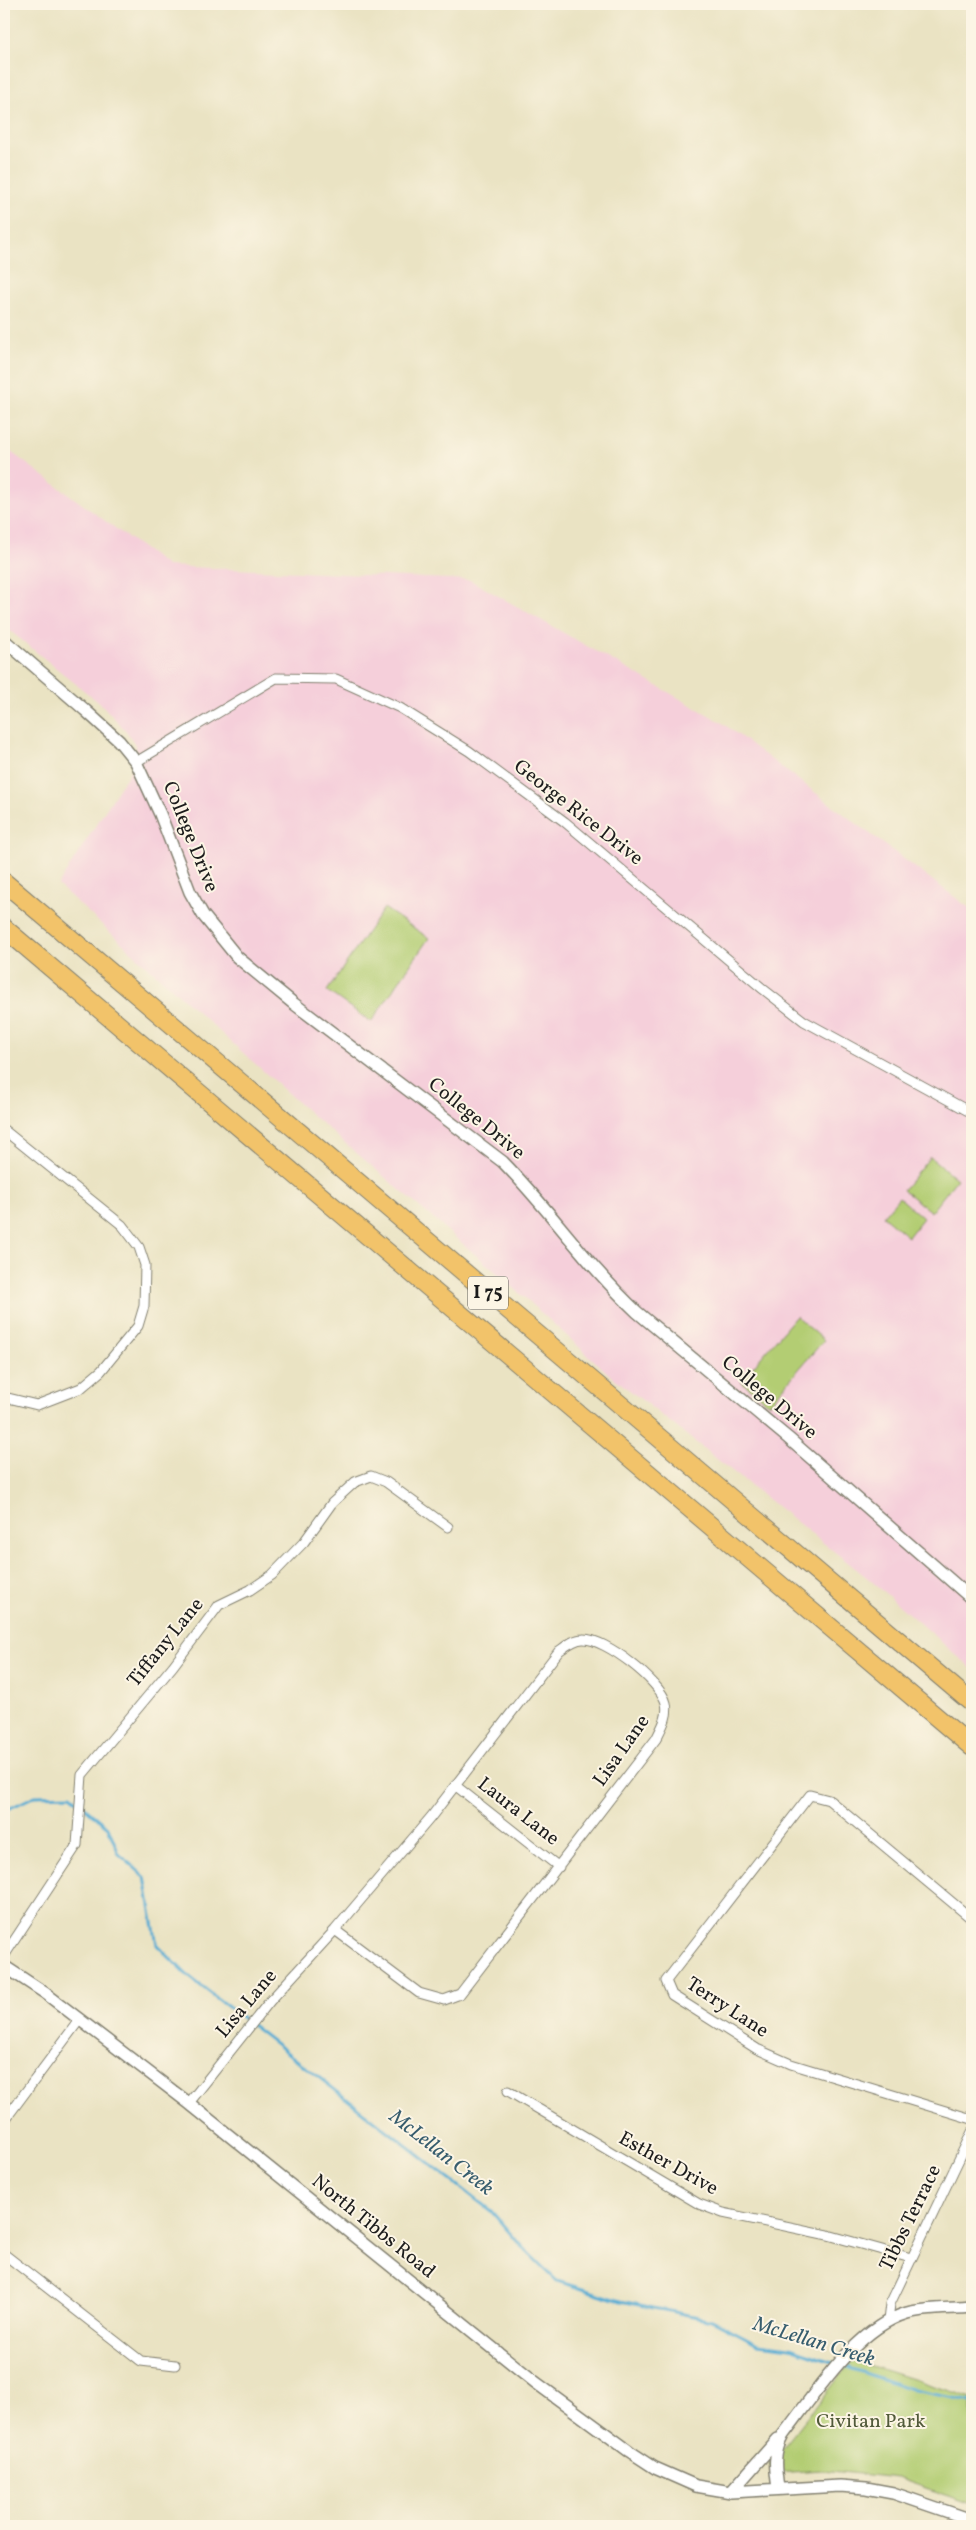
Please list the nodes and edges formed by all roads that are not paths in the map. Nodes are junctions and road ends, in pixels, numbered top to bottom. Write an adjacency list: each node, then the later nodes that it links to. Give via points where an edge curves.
1 (4, 640): 2 (street, College Drive, via 85,710)
2 (136, 762): 5 (street, George Rice Drive, via 276,678 336,679 400,708 469,751 565,822 804,1021); 9 (street, College Drive, via 190,892 202,915 237,957 292,1003 503,1162 534,1193 614,1291)
3 (4, 882): 10 (highway, I 75)
4 (4, 928): 11 (highway, I 75)
5 (972, 1114)
6 (4, 1130): 7 (street, via 122,1225 139,1247 145,1265 144,1306 138,1326 102,1371 81,1388 37,1406)
7 (4, 1397)
8 (448, 1527): 16 (street, Tiffany Lane, via 386,1482 372,1476 355,1482 332,1502 304,1542 272,1575 218,1605 173,1666 82,1775 77,1845)
9 (972, 1599)
10 (972, 1703)
11 (972, 1747)
12 (456, 1786): 13 (street, Laura Lane); 13 (street, Lisa Lane, via 559,1651 583,1639 600,1642 618,1653 658,1687 666,1702 666,1717 656,1739); 15 (street, Lisa Lane)
13 (559, 1866): 15 (street, Lisa Lane, via 460,1994 444,2000 418,1993)
14 (972, 1920): 21 (street, Terry Lane, via 829,1800 810,1795 666,1981 672,1995 756,2049 791,2064)
15 (335, 1930): 20 (street, Lisa Lane, via 270,2001)
16 (4, 1956)
17 (4, 1966): 18 (street, North Tibbs Road)
18 (80, 2019): 20 (street, North Tibbs Road); 22 (street)
19 (508, 2091): 25 (street, Esther Drive, via 699,2204 723,2213 828,2235)
20 (189, 2103): 31 (street, North Tibbs Road, via 535,2382 629,2451 680,2481)
21 (972, 2119)
22 (4, 2121)
23 (972, 2132): 25 (street, Tibbs Terrace)
24 (4, 2254): 28 (street, via 141,2361)
25 (911, 2258): 27 (street, Tibbs Terrace, via 890,2304)
26 (972, 2308): 27 (street, via 908,2313)
27 (888, 2321): 29 (street, via 855,2345)
28 (174, 2365)
29 (783, 2434): 30 (street, via 774,2460); 31 (street)
30 (778, 2488): 31 (street, North Tibbs Road); 32 (street, North Tibbs Road, via 866,2488 892,2493)
31 (731, 2492)
32 (972, 2520)

